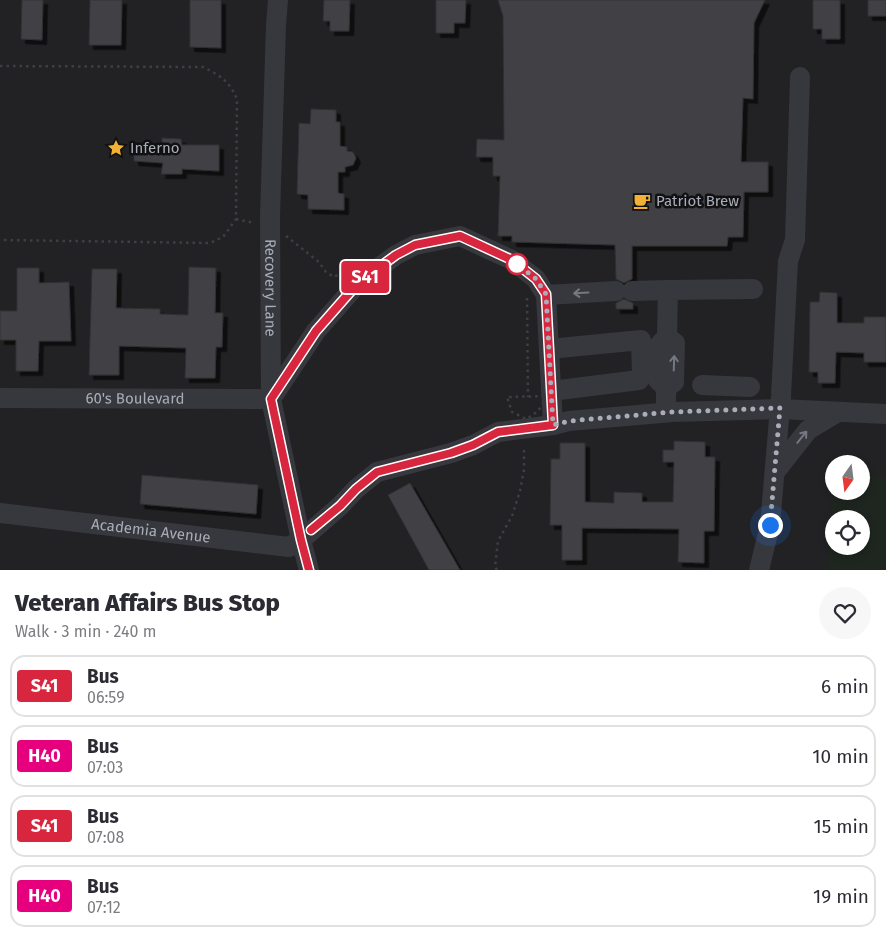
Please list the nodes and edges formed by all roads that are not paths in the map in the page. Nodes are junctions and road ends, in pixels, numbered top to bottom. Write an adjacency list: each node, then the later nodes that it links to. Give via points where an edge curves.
1 (278, 0): 11 (lane, Recovery Lane, via 270,228)
2 (800, 77): 12 (lane, via 795,240 788,261)
3 (753, 289): 4 (lane)
4 (668, 290): 5 (lane, one-way to 5); 13 (lane, via 667,337 675,344 674,382 666,388)
5 (546, 294): 6 (lane); 11 (lane, via 536,279 512,260 460,236 415,245 359,282 316,331)
6 (549, 349): 9 (lane); 9 (lane, via 641,340 642,374 639,380)
7 (702, 385): 8 (lane)
8 (750, 387)
9 (551, 391): 16 (lane)
10 (0, 398): 11 (lane, 60's Boulevard)
11 (271, 399): 19 (lane, Recovery Lane)
12 (780, 408): 13 (lane); 14 (lane); 17 (lane)
13 (666, 412): 16 (lane)
14 (838, 412): 15 (lane); 17 (lane, one-way to 14, via 808,430)
15 (886, 414)
16 (553, 425): 19 (lane, via 498,432 451,453 377,472)
17 (775, 472): 21 (lane, via 770,525)
18 (0, 513): 19 (lane, Academia Avenue, via 288,547)
19 (301, 540): 20 (lane, Recovery Lane)
20 (309, 570)
21 (759, 570)

